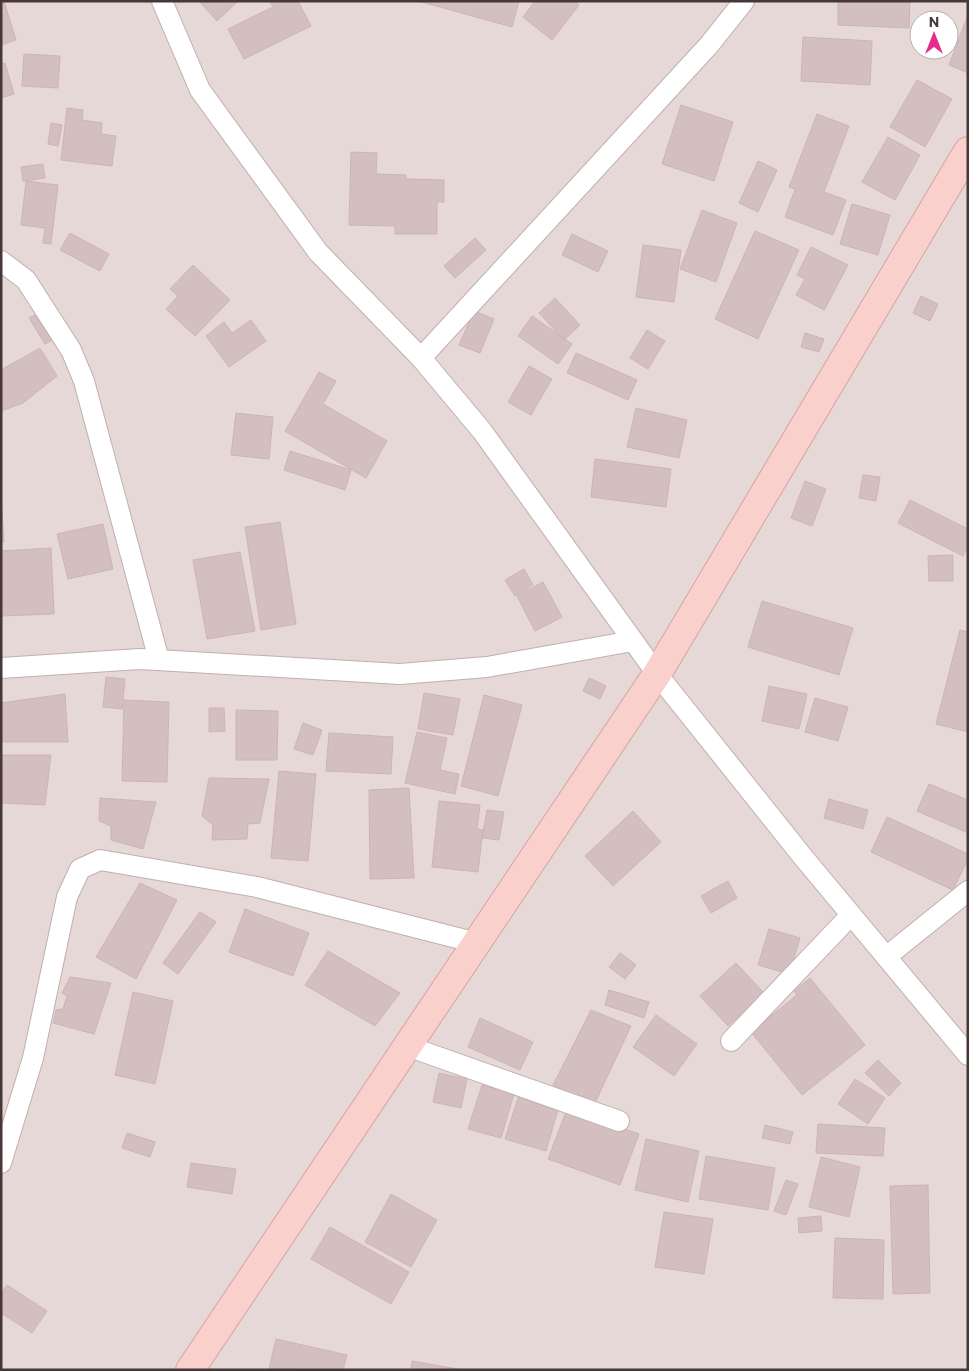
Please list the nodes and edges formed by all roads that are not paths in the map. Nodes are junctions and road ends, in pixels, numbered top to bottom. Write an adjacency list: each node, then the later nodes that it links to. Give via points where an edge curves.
1 (162, 1): 5 (street, via 200,90 318,252)
2 (744, 1): 5 (street, via 709,45)
3 (968, 151): 9 (street)
4 (1, 261): 7 (street, via 26,280 72,350 84,382)
5 (421, 358): 6 (street, via 482,432)
6 (633, 641): 7 (street, via 487,667 400,674); 9 (street)
7 (159, 660): 8 (street)
8 (1, 668)
9 (657, 674): 11 (street); 12 (street)
10 (968, 891): 13 (street)
11 (851, 915): 13 (street); 14 (street)
12 (477, 943): 15 (street); 18 (street, via 257,887 100,860 80,870 67,898 33,1058)
13 (886, 957): 16 (street)
14 (731, 1041)
15 (408, 1046): 17 (street); 19 (street)
16 (968, 1056)
17 (619, 1121)
18 (1, 1163)
19 (190, 1370)

